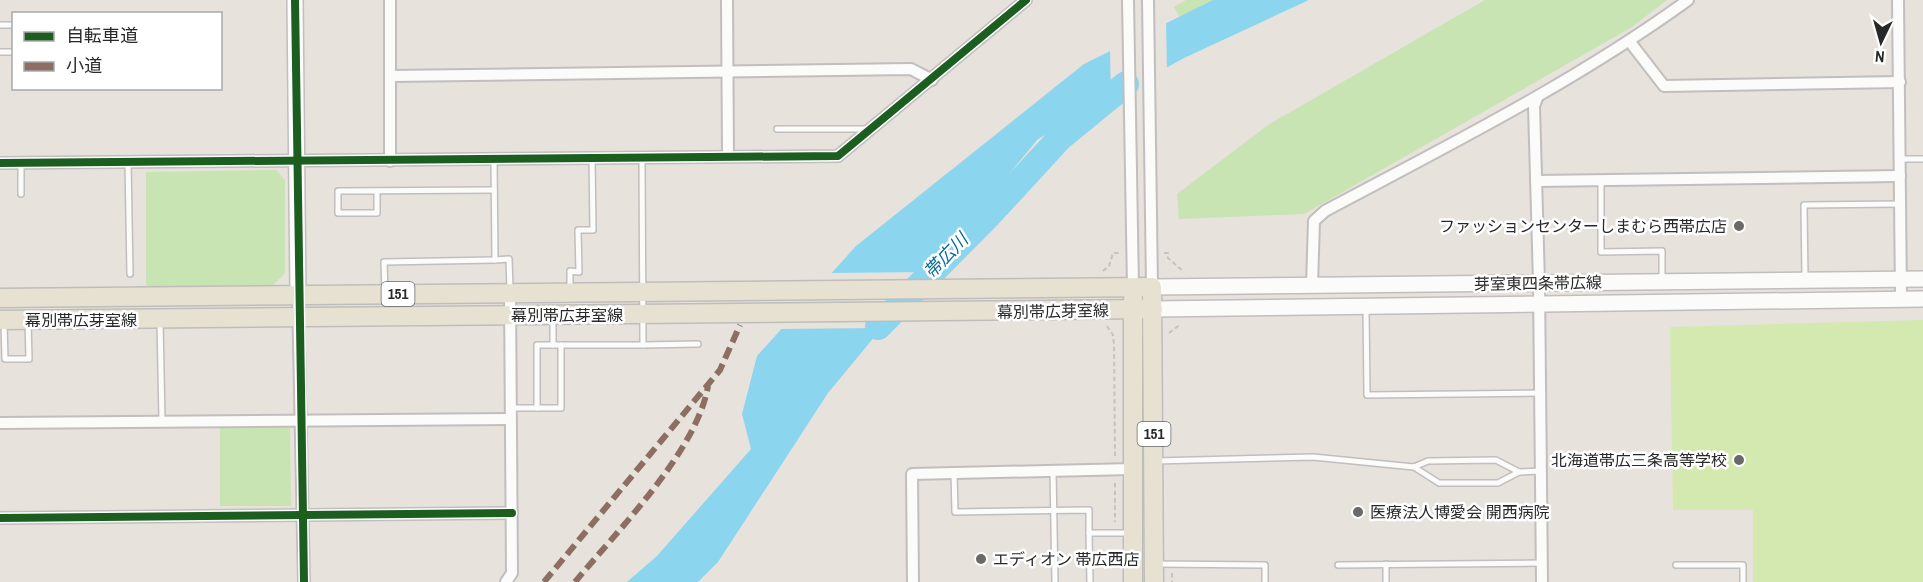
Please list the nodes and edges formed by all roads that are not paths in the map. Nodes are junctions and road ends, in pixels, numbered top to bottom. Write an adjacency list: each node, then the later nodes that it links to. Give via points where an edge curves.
1 (295, 0): 23 (main road)
2 (390, 0): 11 (street)
3 (727, 0): 10 (street)
4 (1026, 0): 12 (street)
5 (1128, 0): 43 (street)
6 (1148, 0): 44 (street)
7 (1688, 0): 9 (street)
8 (1898, 0): 13 (street)
9 (1630, 42): 13 (street, via 1664,86); 14 (street)
10 (727, 71): 11 (street); 12 (street, via 911,69); 17 (street)
11 (391, 76): 24 (street)
12 (932, 80): 16 (street)
13 (1900, 82): 21 (street)
14 (1538, 96): 30 (street, via 1534,106); 42 (street, via 1314,221)
15 (777, 129): 16 (lane)
16 (872, 129): 17 (street, via 838,156)
17 (728, 155): 18 (street)
18 (642, 157): 19 (street); 45 (lane)
19 (592, 158): 20 (street); 47 (lane, via 593,230 578,230 579,272 570,271)
20 (494, 159): 24 (street); 31 (lane)
21 (1900, 159): 22 (lane); 28 (street)
22 (1923, 159)
23 (297, 161): 24 (street); 25 (street); 49 (main road)
24 (390, 161)
25 (128, 162): 27 (street); 36 (lane)
26 (0, 163): 27 (street)
27 (21, 163): 33 (lane)
28 (1900, 176): 29 (street); 34 (street)
29 (1601, 180): 30 (street); 40 (lane, via 1601,252 1662,251)
30 (1536, 181): 41 (street)
31 (494, 190): 32 (lane); 35 (lane)
32 (377, 191): 32 (lane, via 338,191 338,213 377,213)
33 (21, 194)
34 (1900, 204): 37 (street); 39 (lane, via 1804,205)
35 (495, 260): 46 (lane, via 509,260); 48 (lane, via 384,262)
36 (130, 274)
37 (1900, 279): 38 (main road, 芽室東四条帯広線); 39 (main road, 芽室東四条帯広線); 51 (street)
38 (1923, 279)
39 (1805, 280): 40 (main road, 芽室東四条帯広線)
40 (1662, 281): 41 (main road, 芽室東四条帯広線)
41 (1539, 283): 42 (main road, 芽室東四条帯広線); 53 (street)
42 (1312, 285): 44 (main road, 芽室東四条帯広線)
43 (1133, 287): 44 (main road, 幕別帯広芽室線 / 151); 45 (main road, 幕別帯広芽室線 / 151); 56 (main road, 幕別帯広芽室線 / 151)
44 (1152, 287): 55 (main road, 151)
45 (643, 292): 47 (main road, 幕別帯広芽室線 / 151); 59 (lane)
46 (510, 293): 47 (main road, 幕別帯広芽室線 / 151); 48 (main road, 幕別帯広芽室線 / 151); 57 (street)
47 (571, 293)
48 (385, 294): 49 (main road, 幕別帯広芽室線 / 151)
49 (298, 295): 50 (main road, 幕別帯広芽室線 / 151); 60 (street)
50 (0, 298)
51 (1901, 299): 52 (main road, 芽室東四条帯広線); 53 (main road, 芽室東四条帯広線)
52 (1923, 299)
53 (1540, 305): 54 (main road, 芽室東四条帯広線); 68 (street)
54 (1366, 307): 55 (main road, 芽室東四条帯広線); 68 (lane, via 1367,395)
55 (1152, 309): 56 (main road, 幕別帯広芽室線 / 151); 74 (main road, 151)
56 (1133, 310): 59 (main road, 幕別帯広芽室線 / 151); 76 (main road, 幕別帯広芽室線 / 151)
57 (511, 315): 58 (main road, 幕別帯広芽室線 / 151); 60 (main road, 幕別帯広芽室線 / 151); 70 (street)
58 (553, 315): 59 (main road, 幕別帯広芽室線 / 151); 65 (lane)
59 (643, 315): 67 (lane)
60 (299, 318): 63 (main road, 幕別帯広芽室線 / 151); 71 (street)
61 (2, 320): 62 (main road, 幕別帯広芽室線 / 151); 62 (lane, via 5,359 29,358)
62 (28, 320): 63 (main road, 幕別帯広芽室線 / 151)
63 (160, 320): 72 (lane)
64 (698, 344): 67 (lane)
65 (553, 345): 66 (lane); 69 (lane, via 537,345)
66 (561, 345): 67 (lane); 69 (lane, via 561,408)
67 (643, 345)
68 (1540, 393): 79 (street)
69 (537, 408): 70 (lane)
70 (510, 414): 71 (street); 82 (street)
71 (302, 419): 72 (street); 83 (street)
72 (162, 421): 73 (street)
73 (0, 423)
74 (1154, 461): 75 (lane, via 1313,457); 91 (main road, 151)
75 (1414, 467): 78 (lane, via 1428,461 1496,460); 78 (lane, via 1439,483 1498,483)
76 (1123, 469): 77 (street); 86 (main road, 幕別帯広芽室線 / 151)
77 (1053, 471): 80 (street); 81 (lane)
78 (1519, 471): 79 (lane)
79 (1541, 471): 87 (street)
80 (954, 473): 81 (lane, via 955,512); 94 (street, via 912,474)
81 (1054, 510): 85 (lane, via 1089,510); 95 (lane)
82 (512, 513): 83 (street); 93 (street, via 512,573)
83 (302, 517): 84 (street); 92 (street)
84 (0, 518)
85 (1089, 533): 86 (lane); 96 (lane)
86 (1124, 533): 97 (main road, 幕別帯広芽室線 / 151)
87 (1542, 563): 88 (lane); 100 (street)
88 (1386, 564): 89 (lane); 99 (lane)
89 (1338, 565)
90 (1676, 565): 101 (lane, via 1743,566)
91 (1154, 573): 98 (lane, via 1265,565)
92 (304, 582)
93 (506, 582)
94 (913, 582)
95 (1055, 582)
96 (1090, 582)
97 (1133, 582)
98 (1265, 582)
99 (1386, 582)
100 (1542, 582)
101 (1743, 582)

